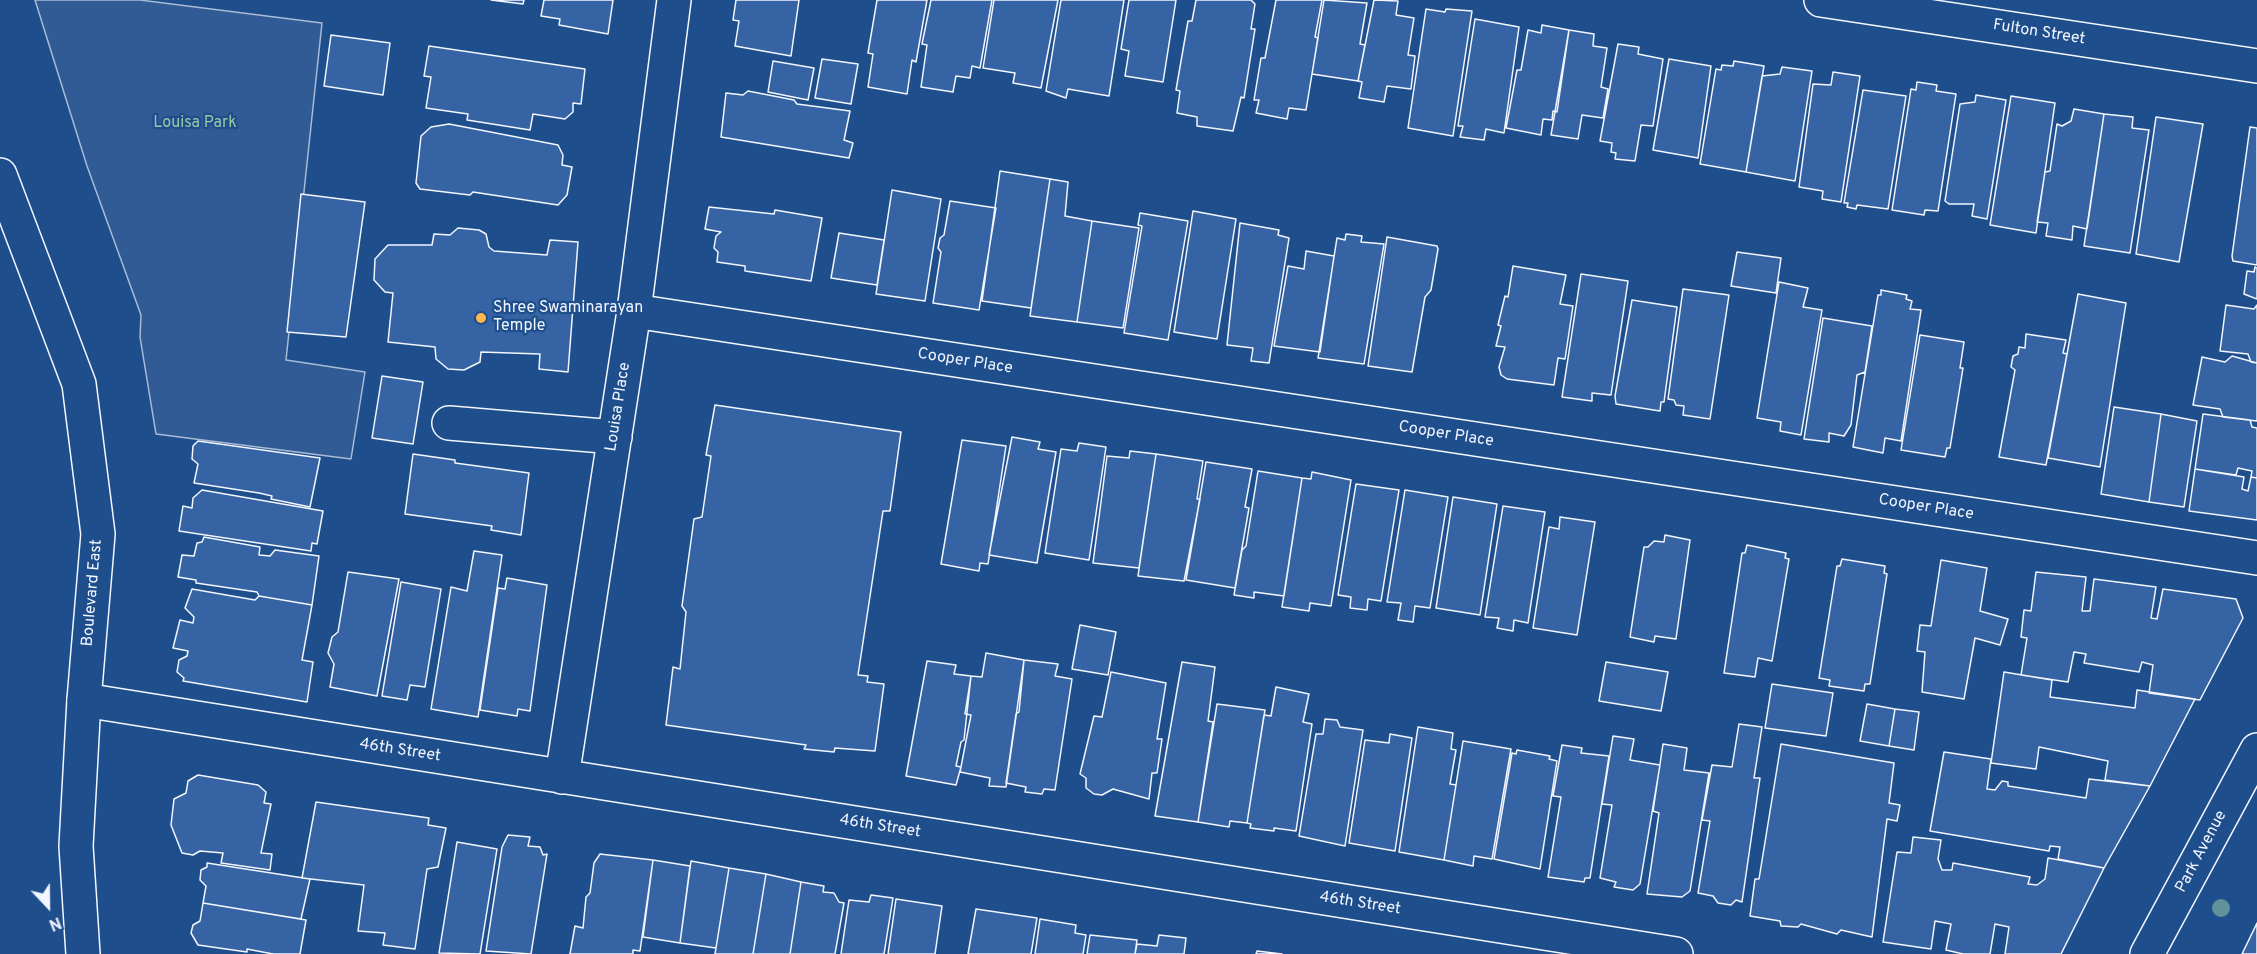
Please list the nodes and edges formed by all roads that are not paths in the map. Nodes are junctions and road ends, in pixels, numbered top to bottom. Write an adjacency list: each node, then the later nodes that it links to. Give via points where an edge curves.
1 (674, 0): 5 (street, Louisa Place)
2 (1821, 0): 3 (street, Fulton Street)
3 (2257, 66)
4 (0, 175): 9 (street, Boulevard East, via 79,384 98,534)
5 (634, 311): 7 (street, Louisa Place); 8 (street, Cooper Place)
6 (449, 423): 7 (street)
7 (615, 437): 11 (street, Louisa Place)
8 (2257, 558)
9 (84, 700): 11 (street, 46th Street); 12 (street, Boulevard East, via 76,846)
10 (2257, 750): 14 (street, Park Avenue)
11 (562, 777): 13 (street, 46th Street)
12 (83, 954)
13 (1676, 954)
14 (2147, 954)

